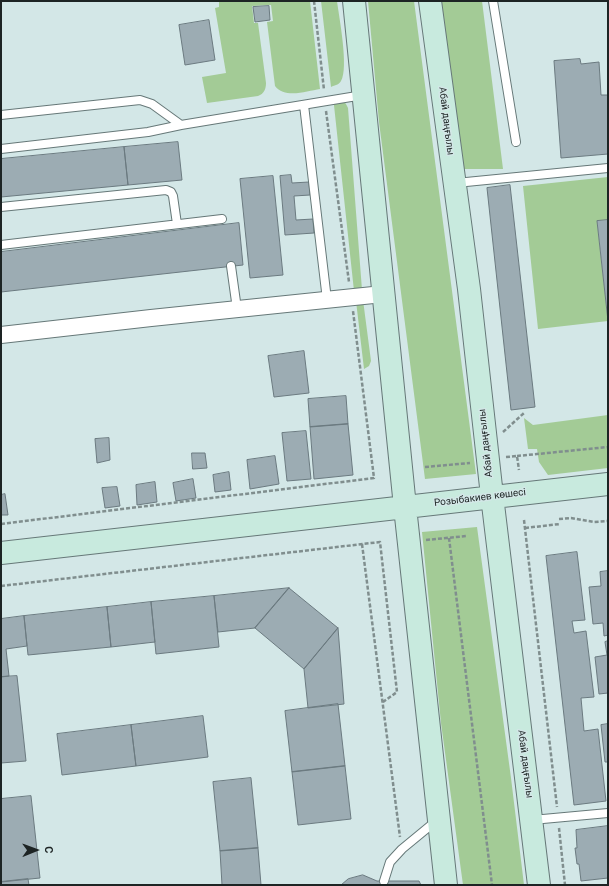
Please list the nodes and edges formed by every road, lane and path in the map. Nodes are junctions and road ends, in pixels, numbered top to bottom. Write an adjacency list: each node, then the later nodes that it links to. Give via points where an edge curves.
1 (314, 1): 6 (path)
2 (354, 1): 5 (main road)
3 (430, 1): 13 (main road, Абай даңғылы)
4 (493, 1): 10 (lane)
5 (364, 95): 6 (lane); 19 (main road)
6 (325, 102): 7 (lane); 20 (path)
7 (304, 105): 9 (lane); 21 (lane)
8 (1, 115): 9 (lane, via 140,100 152,104)
9 (181, 124): 11 (lane, via 148,132)
10 (516, 142)
11 (1, 148)
12 (608, 168): 13 (lane)
13 (454, 183): 31 (main road, Абай даңғылы, via 469,289)
14 (1, 207): 16 (lane, via 166,190 173,196)
15 (222, 219): 16 (lane)
16 (177, 224): 17 (lane)
17 (1, 245)
18 (231, 266): 22 (lane)
19 (383, 294): 20 (street); 32 (main road)
20 (351, 297): 21 (street); 36 (path, via 374,478)
21 (327, 300): 22 (street)
22 (237, 309): 23 (street)
23 (1, 335)
24 (524, 413): 25 (path)
25 (502, 432)
26 (608, 447): 27 (path)
27 (517, 456)
28 (473, 463): 29 (path)
29 (425, 467)
30 (608, 484): 31 (main road, Розыбакиев көшесі)
31 (492, 496): 32 (main road, Розыбакиев көшесі); 49 (main road, Абай даңғылы)
32 (404, 507): 43 (main road, Розыбакиев көшесі); 48 (main road)
33 (559, 519): 35 (path)
34 (524, 520): 38 (path)
35 (608, 521)
36 (1, 524)
37 (560, 524): 38 (path)
38 (525, 528): 47 (path)
39 (467, 536): 40 (path)
40 (449, 538): 41 (path); 53 (path)
41 (423, 540)
42 (362, 544): 44 (path); 45 (path); 45 (path, via 380,542 397,692)
43 (1, 553)
44 (1, 586)
45 (383, 702): 50 (path)
46 (608, 813): 47 (lane)
47 (558, 818): 49 (lane); 55 (path)
48 (438, 820): 50 (lane); 52 (main road)
49 (532, 820): 54 (main road, Абай даңғылы)
50 (402, 848): 51 (lane, via 390,862)
51 (384, 881)
52 (446, 885)
53 (492, 885)
54 (539, 885)
55 (565, 885)

